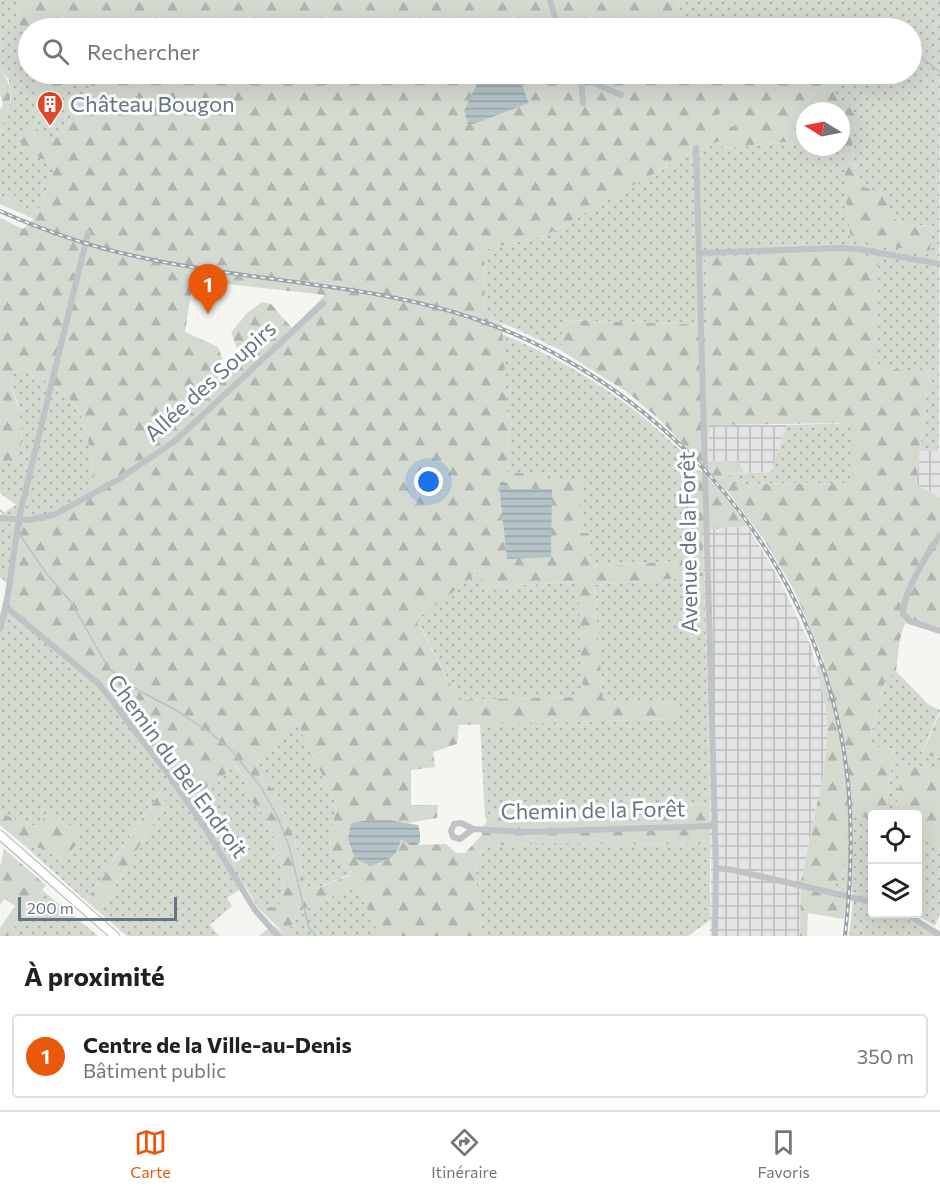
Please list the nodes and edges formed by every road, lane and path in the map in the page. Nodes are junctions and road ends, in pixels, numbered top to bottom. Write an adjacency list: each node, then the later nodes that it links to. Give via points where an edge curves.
1 (550, 0): 2 (street)
2 (555, 18)
3 (581, 84): 6 (street)
4 (595, 84): 5 (street)
5 (621, 95)
6 (583, 103)
7 (696, 148): 9 (street, Avenue de la Forêt)
8 (88, 233): 13 (street)
9 (699, 253): 10 (street, via 840,248); 18 (street, Avenue de la Forêt)
10 (940, 264)
11 (323, 303): 13 (street, Allée des Soupirs, via 175,441 119,479 56,514)
12 (0, 518): 13 (street, Allée des Soupirs)
13 (19, 520): 15 (street)
14 (940, 535): 17 (street, via 903,602 903,614 910,621)
15 (6, 607): 16 (street); 26 (street, Chemin du Bel Endroit, via 99,684 171,778 255,910)
16 (0, 629)
17 (940, 631)
18 (714, 826): 19 (street, Chemin de la Forêt); 21 (street, Avenue de la Forêt)
19 (473, 829)
20 (0, 835): 25 (main road)
21 (716, 868): 22 (street); 27 (street, Avenue de la Forêt)
22 (868, 901)
23 (912, 918): 24 (street)
24 (940, 935)
25 (115, 936)
26 (278, 936)
27 (715, 936)

